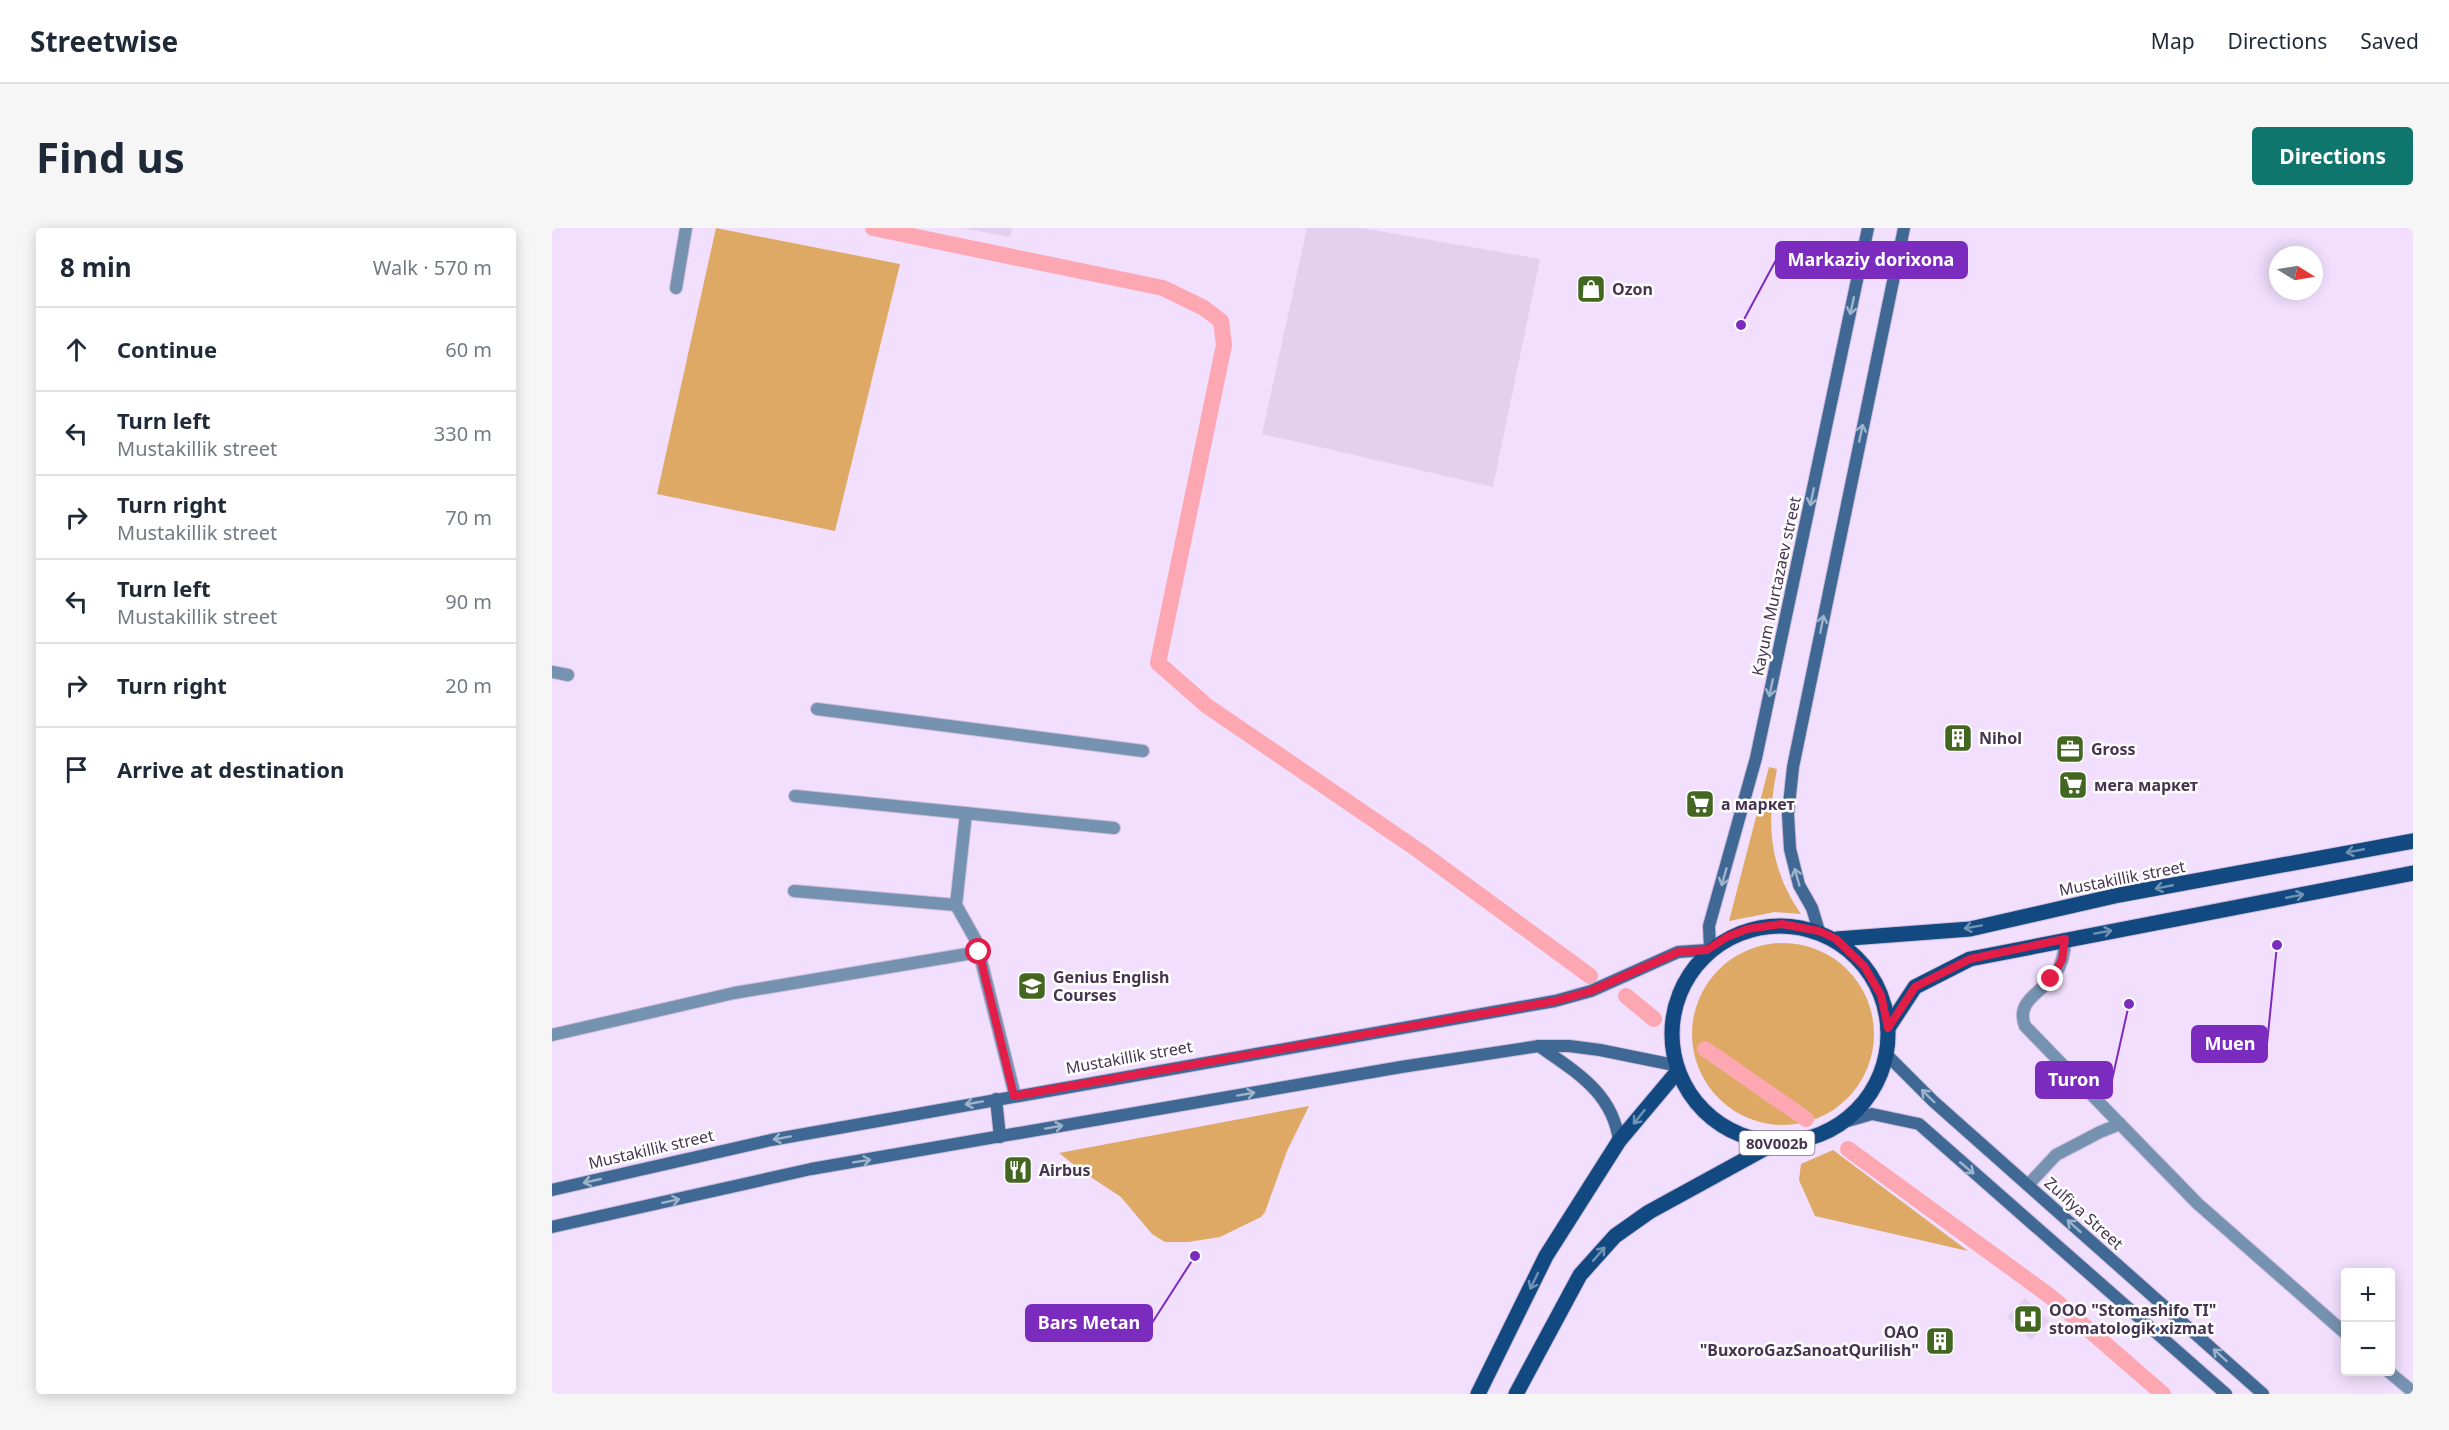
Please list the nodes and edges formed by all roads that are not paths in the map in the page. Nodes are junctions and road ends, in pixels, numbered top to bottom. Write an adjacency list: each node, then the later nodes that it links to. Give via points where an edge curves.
1 (686, 228): 4 (street)
2 (1868, 228): 19 (main road, Kayum Murtazaev street, one-way to 19, via 1756,758 1709,926)
3 (1904, 228): 16 (main road, one-way to 3, via 1799,885 1790,849 1788,814 1793,767)
4 (676, 288)
5 (552, 672): 6 (street)
6 (568, 675)
7 (817, 709): 8 (street)
8 (1143, 751)
9 (795, 796): 10 (street)
10 (966, 813): 11 (street); 15 (street)
11 (1114, 828)
12 (2413, 840): 17 (main road, Mustakillik street / 80V002b, one-way to 17, via 2119,895 1970,929)
13 (2413, 873): 18 (main road, Mustakillik street / 80V002b, one-way to 13)
14 (794, 891): 15 (street)
15 (956, 905): 20 (street)
16 (1819, 931): 17 (main road, Mustakillik street / 80V002b); 19 (main road, Mustakillik street / 80V002b, via 1782,924 1747,929)
17 (1836, 939): 21 (main road, Mustakillik street / 80V002b, via 1864,966 1881,995)
18 (2065, 939): 21 (main road, Mustakillik street / 80V002b, via 1970,959 1915,987); 29 (street, via 2056,974 2032,995 2022,1019)
19 (1708, 949): 25 (main road, Mustakillik street / 80V002b, via 1677,1006 1671,1031); 26 (main road, Mustakillik street / 80V002b, via 1678,952 1591,991 1555,1001)
20 (979, 952): 22 (street, via 734,993); 26 (street)
21 (1888, 1028): 24 (main road, Mustakillik street / 80V002b)
22 (552, 1035)
23 (1539, 1046): 25 (main road, via 1593,1049); 30 (main road, one-way to 23); 31 (main road, via 1599,1093 1610,1107)
24 (1886, 1054): 28 (main road, Mustakillik street / 80V002b, via 1878,1080); 33 (main road, Zulfiya Street, one-way to 24)
25 (1675, 1069): 31 (main road, one-way to 31); 32 (main road, Mustakillik street / 80V002b, via 1706,1114 1739,1135)
26 (1014, 1096): 27 (main road, Mustakillik street / 80V002b)
27 (996, 1099): 30 (main road); 34 (main road, Mustakillik street / 80V002b, one-way to 34, via 771,1140)
28 (1844, 1122): 32 (main road, Mustakillik street / 80V002b, via 1812,1140); 41 (main road, one-way to 41, via 1872,1114 1919,1124)
29 (2120, 1124): 33 (street, via 2056,1155); 36 (street, via 2198,1204)
30 (1000, 1137): 35 (main road, one-way to 30, via 811,1169)
31 (1620, 1141): 39 (main road, one-way to 39, via 1546,1256)
32 (1775, 1143): 40 (main road, one-way to 32, via 1580,1275 1615,1236 1649,1212)
33 (2028, 1185): 42 (main road, Zulfiya Street, one-way to 33)
34 (552, 1190)
35 (552, 1227)
36 (2341, 1330)
37 (2395, 1376): 38 (street)
38 (2413, 1392)
39 (1478, 1394)
40 (1516, 1394)
41 (2226, 1394)
42 (2263, 1394)

